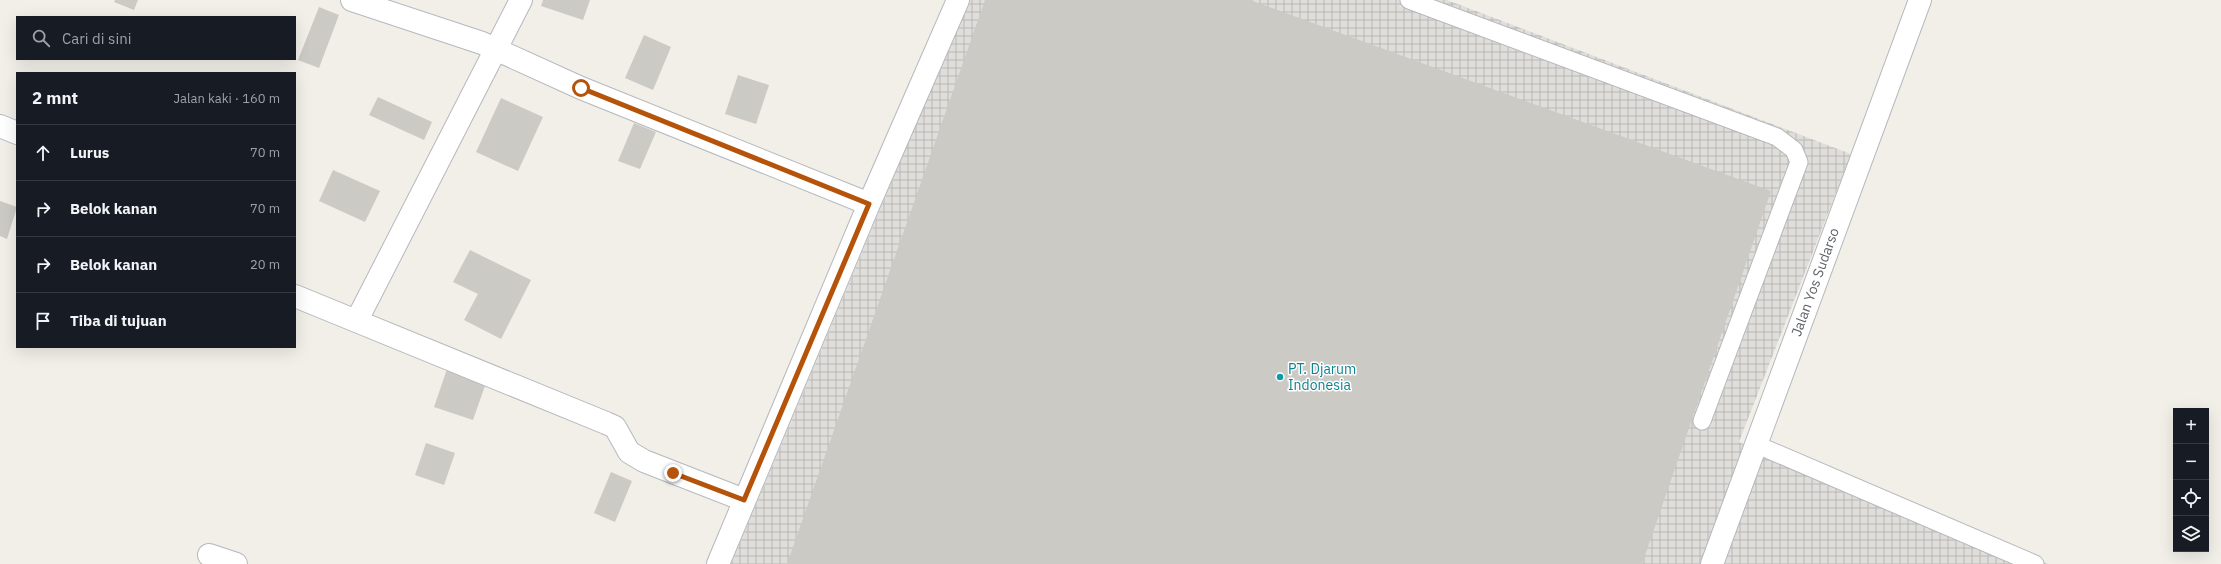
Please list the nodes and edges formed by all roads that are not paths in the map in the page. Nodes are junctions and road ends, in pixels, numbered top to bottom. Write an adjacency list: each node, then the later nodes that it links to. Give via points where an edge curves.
1 (352, 0): 6 (street)
2 (521, 0): 6 (street)
3 (958, 0): 9 (street)
4 (1409, 0): 12 (lane, via 1777,137 1794,150 1799,162)
5 (1920, 0): 13 (street, Jalan Yos Sudarso)
6 (495, 49): 9 (street, via 581,88); 11 (street)
7 (0, 126): 8 (street)
8 (16, 133)
9 (869, 204): 14 (street)
10 (296, 296): 11 (street)
11 (357, 320): 14 (street, via 615,427 629,452 644,462)
12 (1702, 421)
13 (1755, 444): 18 (street, Jalan Yos Sudarso); 19 (lane)
14 (744, 500): 17 (street)
15 (209, 555): 16 (street)
16 (236, 564)
17 (718, 564)
18 (1712, 564)
19 (2035, 564)

